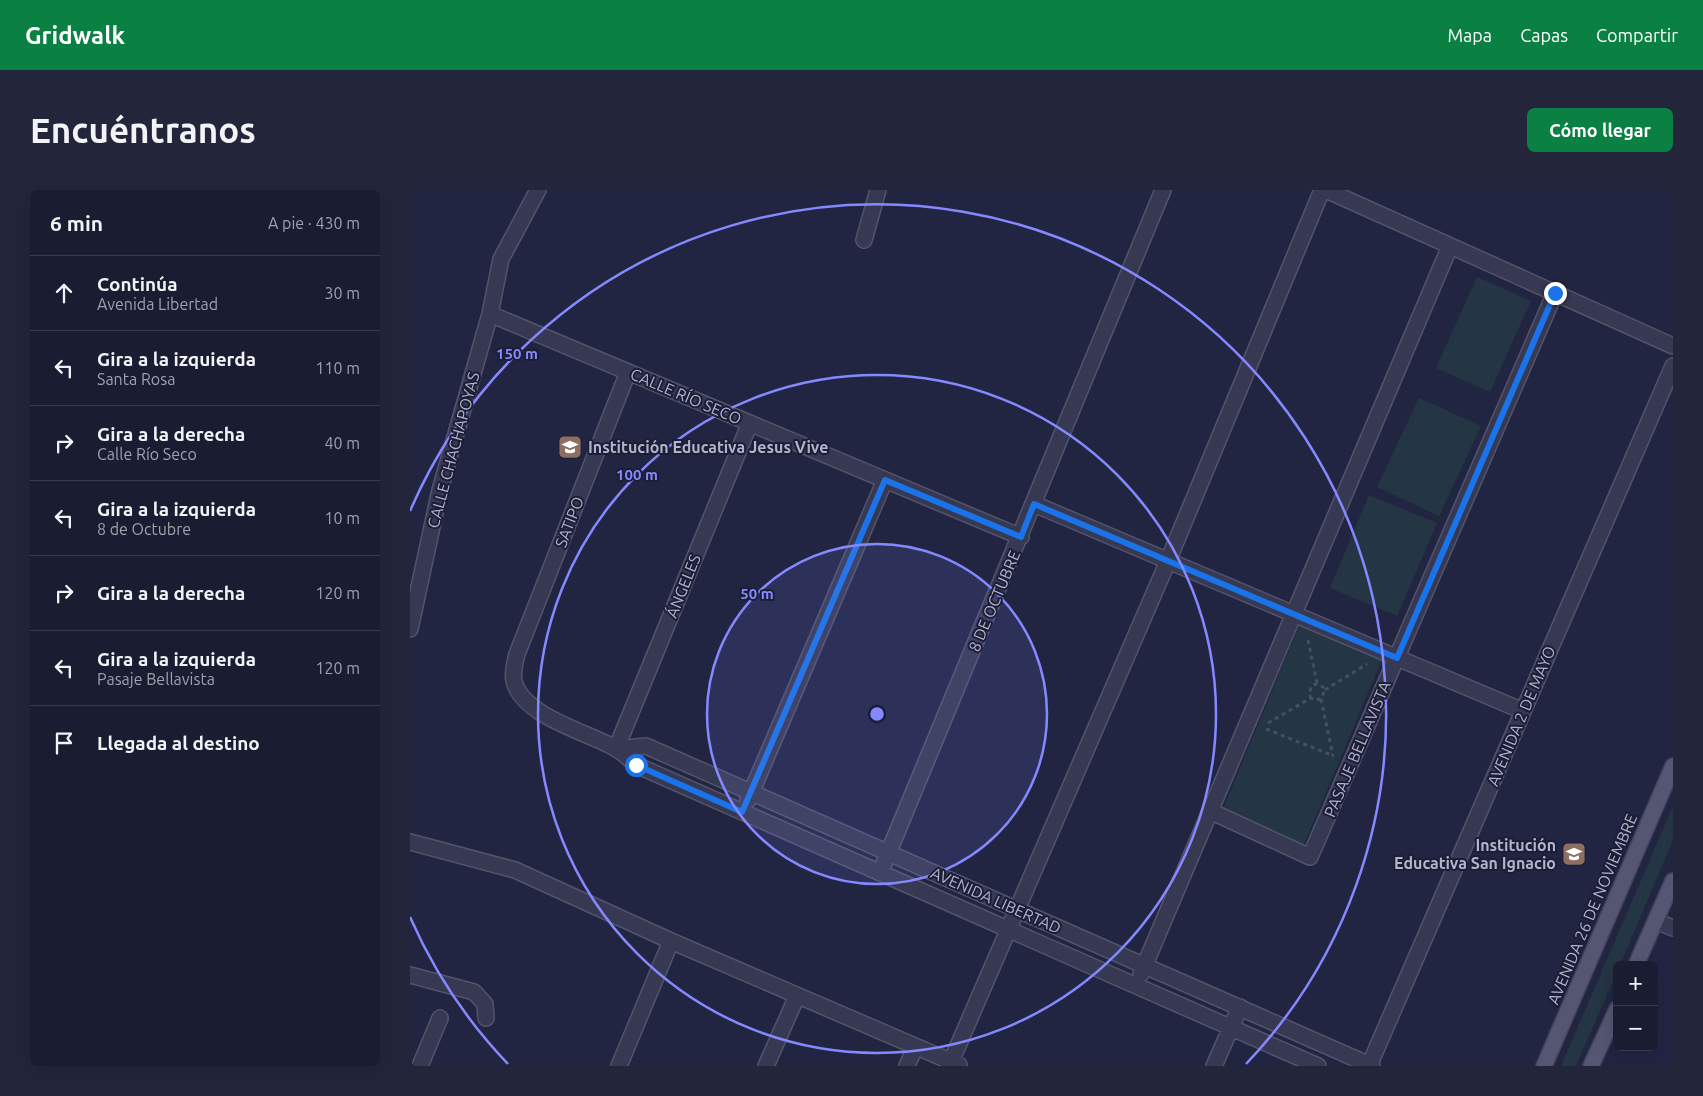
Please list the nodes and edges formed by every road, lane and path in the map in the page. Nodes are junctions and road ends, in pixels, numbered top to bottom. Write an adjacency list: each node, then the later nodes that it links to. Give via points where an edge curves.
1 (538, 190): 8 (street, CALLE CHACHAPOYAS, via 502,259)
2 (878, 190): 5 (street)
3 (1163, 190): 14 (street, 8 DE OCTUBRE)
4 (1324, 190): 6 (street); 16 (street)
5 (864, 240)
6 (1450, 246): 7 (street); 17 (street)
7 (1555, 293): 9 (street); 20 (street, PASAJE BELLAVISTA)
8 (490, 314): 11 (street, CALLE RÍO SECO); 18 (street, CALLE CHACHAPOYAS, via 440,490)
9 (1673, 346)
10 (1673, 366): 27 (street, AVENIDA 2 DE MAYO)
11 (628, 372): 12 (street, CALLE RÍO SECO); 22 (street, SATIPO, via 517,654)
12 (750, 423): 13 (street, CALLE RÍO SECO); 28 (street, ÁNGELES)
13 (885, 480): 15 (street, CALLE RÍO SECO); 32 (street)
14 (1034, 504): 15 (street, 8 DE OCTUBRE); 16 (street)
15 (1021, 537): 36 (street, 8 DE OCTUBRE)
16 (1168, 561): 17 (street); 39 (street)
17 (1293, 614): 20 (street); 33 (street)
18 (410, 629)
19 (1307, 636): 23 (path)
20 (1397, 658): 27 (street); 33 (street, PASAJE BELLAVISTA, via 1310,857)
21 (1371, 662): 24 (path)
22 (513, 674): 28 (street, AVENIDA LIBERTAD, via 523,699 539,712)
23 (1317, 683): 24 (path); 25 (path, via 1309,689)
24 (1325, 690): 26 (path)
25 (1311, 698): 26 (path); 29 (path, via 1260,727)
26 (1321, 699): 29 (path)
27 (1523, 711): 62 (street, AVENIDA 2 DE MAYO)
28 (616, 748): 32 (street, AVENIDA LIBERTAD, via 646,746); 34 (street, AVENIDA LIBERTAD, via 636,765)
29 (1333, 756): 30 (path)
30 (1338, 758)
31 (1673, 766): 63 (main road, AVENIDA 26 DE NOVIEMBRE)
32 (751, 792): 34 (street); 36 (street, AVENIDA LIBERTAD)
33 (1210, 811): 45 (street)
34 (742, 812): 37 (street, AVENIDA LIBERTAD)
35 (410, 842): 43 (street, via 515,870)
36 (889, 853): 37 (street, 8 DE OCTUBRE); 39 (street, AVENIDA LIBERTAD)
37 (880, 873): 42 (street, AVENIDA LIBERTAD)
38 (1673, 881): 40 (main road)
39 (1018, 910): 42 (street); 45 (street, AVENIDA LIBERTAD)
40 (1656, 921): 41 (street); 44 (main road)
41 (1673, 928)
42 (1008, 930): 47 (street, AVENIDA LIBERTAD); 55 (street)
43 (671, 941): 48 (street); 57 (street)
44 (1638, 961)
45 (1144, 965): 47 (street); 49 (street, AVENIDA LIBERTAD)
46 (410, 975): 51 (street, via 474,992 485,1004)
47 (1136, 986): 53 (street, AVENIDA LIBERTAD)
48 (797, 996): 54 (street); 58 (street)
49 (1240, 1007): 53 (street); 62 (street, AVENIDA LIBERTAD)
50 (440, 1018): 56 (street)
51 (486, 1018)
52 (1613, 1018): 64 (main road)
53 (1230, 1028): 60 (street); 61 (street, AVENIDA LIBERTAD)
54 (915, 1047): 55 (street); 59 (street)
55 (955, 1064)
56 (420, 1066)
57 (619, 1066)
58 (766, 1066)
59 (907, 1066)
60 (1214, 1066)
61 (1318, 1066)
62 (1370, 1066)
63 (1544, 1066)
64 (1591, 1066)

